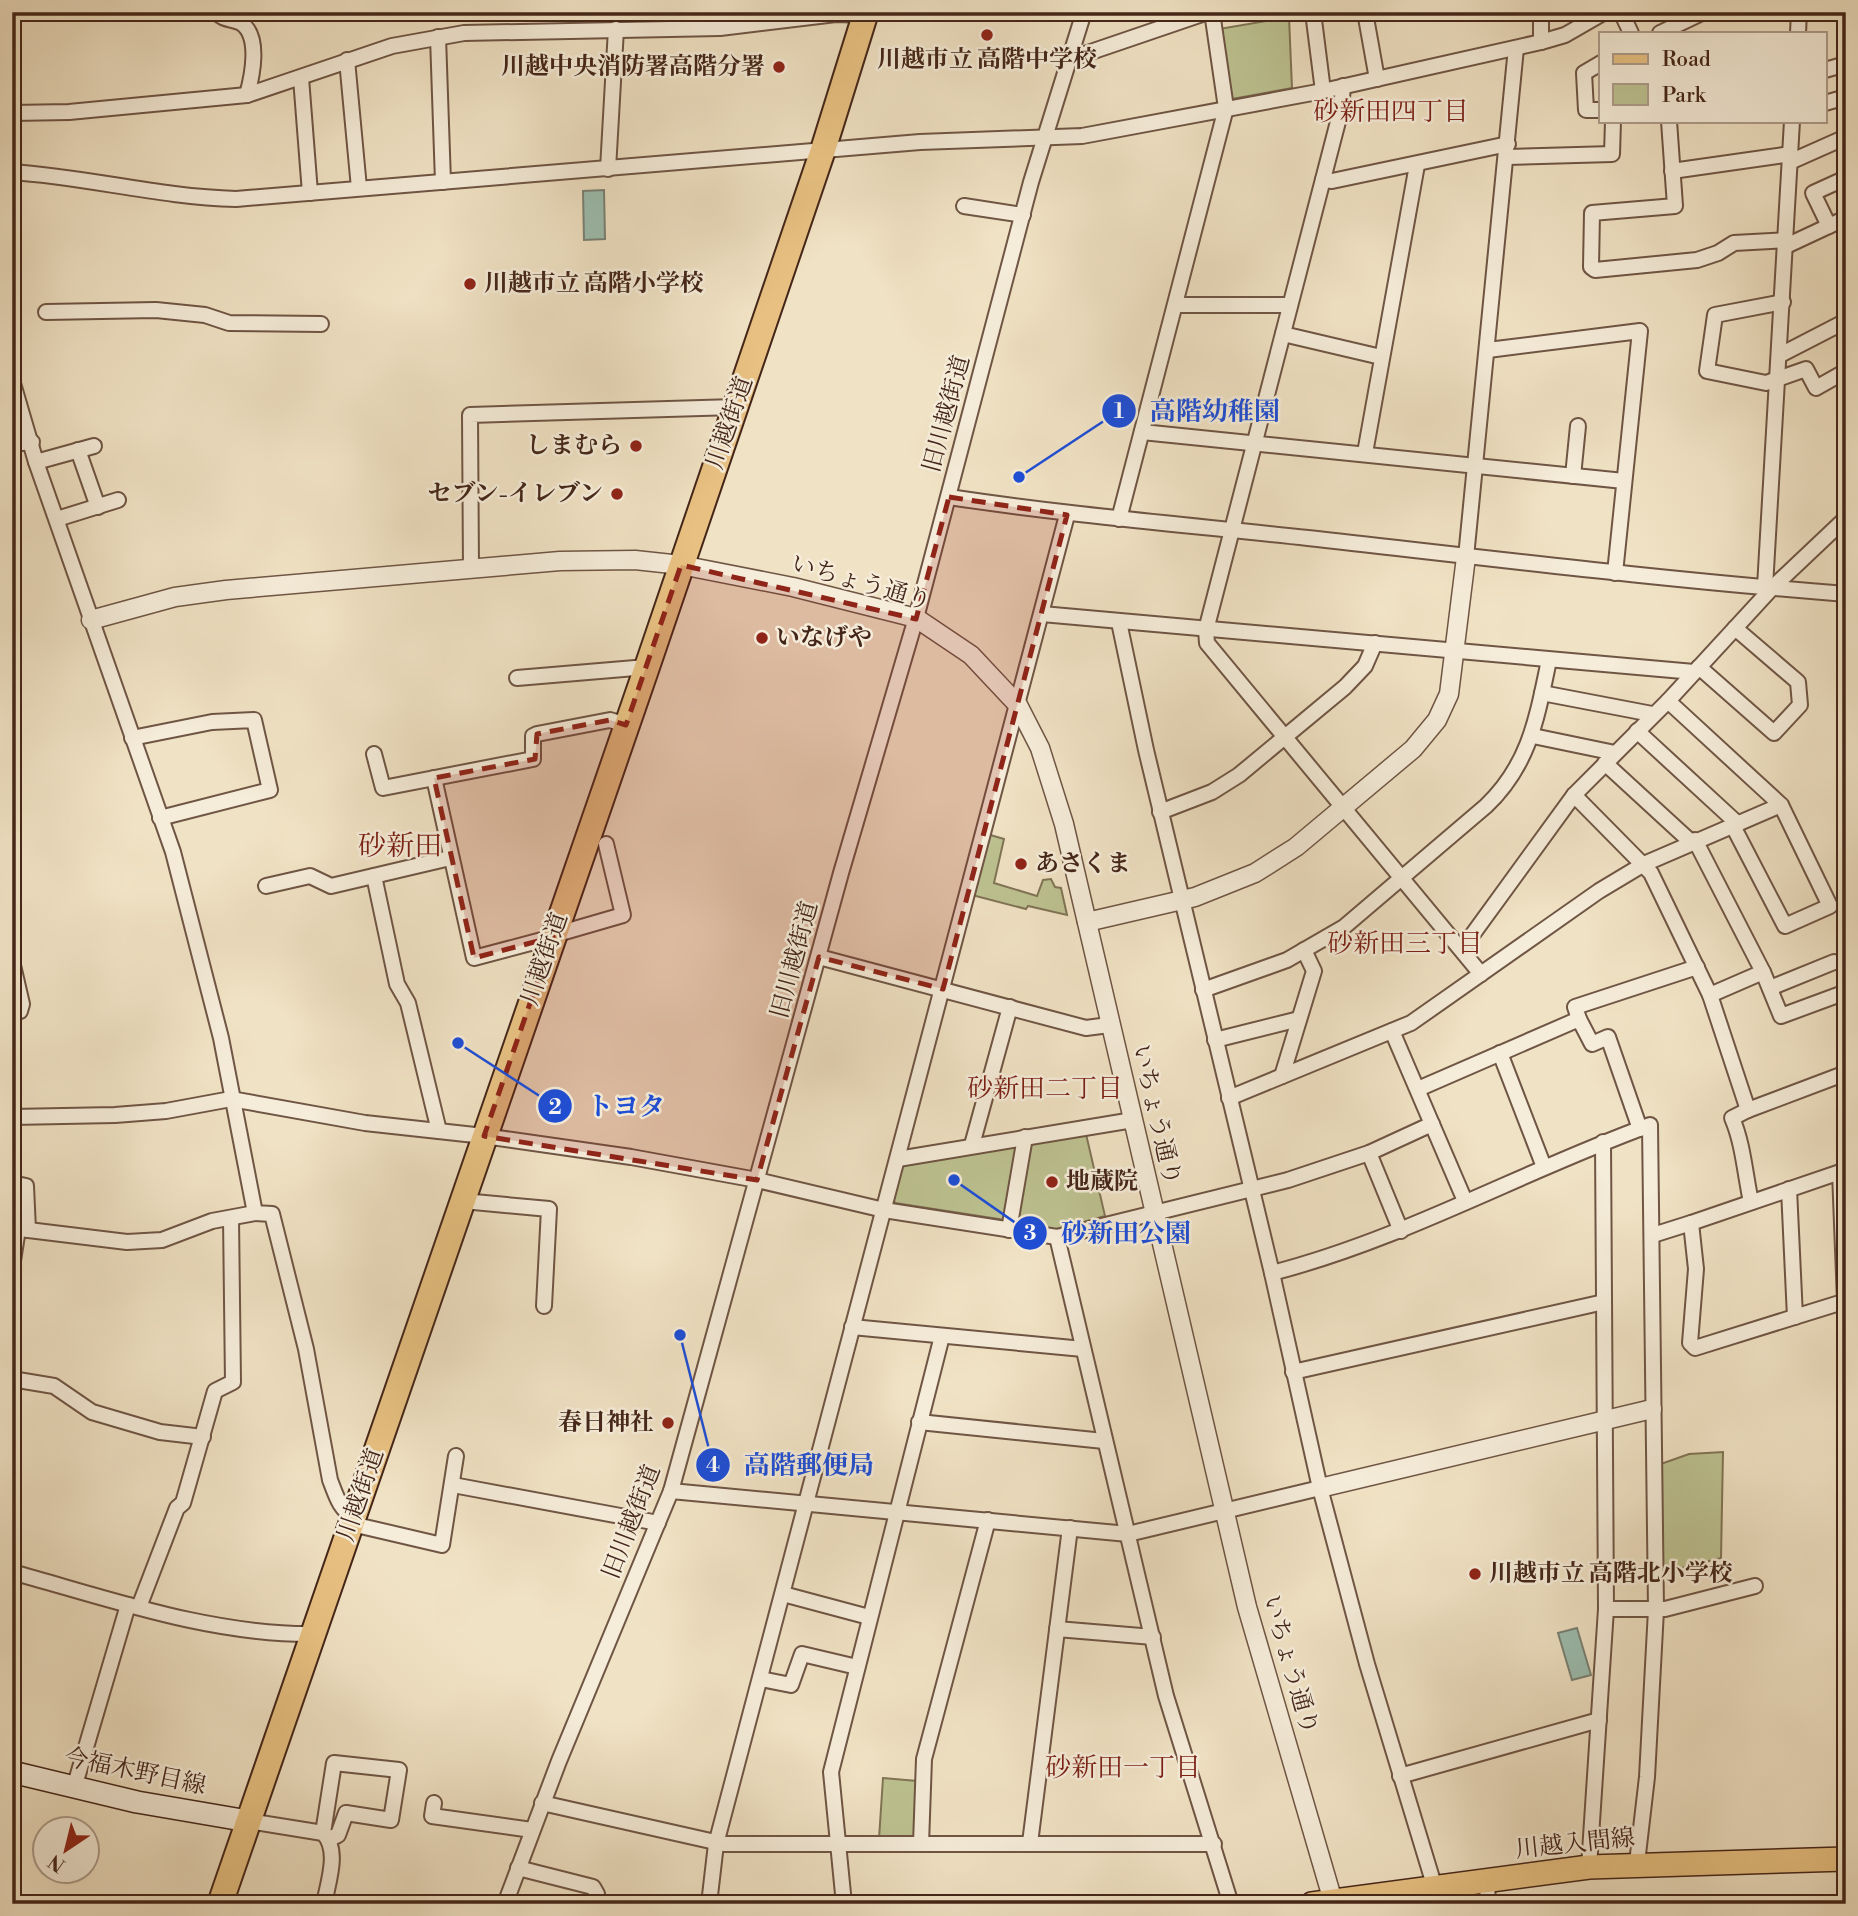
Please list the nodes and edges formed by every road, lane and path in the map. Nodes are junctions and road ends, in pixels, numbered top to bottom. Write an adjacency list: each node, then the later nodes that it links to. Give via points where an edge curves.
1 (216, 12): 31 (street, via 238,22 248,35 255,65)
2 (698, 12): 14 (street)
3 (1084, 12): 22 (street, 旧川越街道)
4 (1210, 12): 22 (street, via 1079,56); 34 (street)
5 (1313, 12): 30 (street)
6 (1366, 12): 28 (street)
7 (1541, 12): 20 (street)
8 (1605, 12): 20 (street)
9 (1621, 12): 16 (street)
10 (1704, 12): 17 (street)
11 (1799, 12): 18 (street)
12 (836, 13): 13 (street); 14 (street)
13 (865, 14): 42 (highway, 川越街道)
14 (698, 28): 15 (street)
15 (616, 29): 19 (street); 46 (street)
16 (1631, 32)
17 (1662, 32)
18 (1798, 32)
19 (438, 37): 23 (street); 51 (street)
20 (1541, 43): 21 (street)
21 (1516, 48): 28 (street); 43 (street)
22 (1071, 54): 40 (street, 旧川越街道)
23 (347, 60): 27 (street); 52 (street)
24 (1599, 64): 35 (street, via 1584,73 1586,110)
25 (1846, 64): 26 (street)
26 (1826, 70)
27 (301, 78): 31 (street); 53 (street)
28 (1377, 79): 29 (street)
29 (1343, 86): 30 (street); 50 (street)
30 (1323, 91): 34 (street)
31 (247, 95): 36 (street)
32 (1846, 97): 33 (street)
33 (1826, 103)
34 (1226, 108): 40 (street, via 1082,136); 60 (street)
35 (1599, 110)
36 (12, 113)
37 (1613, 122): 43 (street, via 1612,155)
38 (1669, 122): 47 (street)
39 (1792, 122): 44 (street)
40 (1044, 137): 42 (street); 55 (street, 旧川越街道)
41 (1846, 137): 44 (street)
42 (823, 150): 46 (street); 72 (highway, 川越街道)
43 (1508, 150): 45 (street); 66 (street)
44 (1792, 158): 47 (street); 58 (street)
45 (1417, 165): 50 (street); 68 (street)
46 (608, 169): 51 (street)
47 (1672, 171): 58 (street, via 1675,206 1592,213 1591,267 1697,260 1734,243)
48 (12, 172): 53 (street, via 202,198)
49 (1846, 178): 57 (street, via 1813,193)
50 (1323, 180): 61 (street)
51 (443, 182): 52 (street)
52 (359, 188): 53 (street)
53 (310, 193)
54 (964, 206): 55 (street)
55 (1023, 215): 85 (street, 旧川越街道)
56 (1846, 218): 57 (street)
57 (1829, 226): 58 (street)
58 (1786, 243): 59 (street)
59 (1783, 302): 67 (street); 70 (street, via 1715,315 1707,372 1766,383)
60 (1177, 305): 61 (street); 74 (street)
61 (1290, 305): 65 (street)
62 (46, 312): 64 (street, via 156,310 205,315 229,323)
63 (1846, 321): 67 (street)
64 (321, 324)
65 (1283, 334): 68 (street); 76 (street)
66 (1488, 350): 82 (street); 84 (street, via 1640,331)
67 (1780, 355): 70 (street)
68 (1381, 357): 80 (street)
69 (1846, 371): 70 (street, via 1816,388 1806,369)
70 (1778, 379): 97 (street)
71 (12, 380): 75 (street)
72 (735, 407): 94 (highway, 川越街道); 95 (street, via 470,415)
73 (1578, 426): 83 (street)
74 (1142, 432): 76 (street); 91 (street)
75 (32, 442): 77 (street); 81 (street)
76 (1254, 443): 80 (street); 92 (street)
77 (12, 444)
78 (94, 446): 79 (street)
79 (78, 450): 81 (street); 87 (street)
80 (1365, 453): 82 (street)
81 (36, 462): 90 (street)
82 (1475, 466): 83 (street); 93 (street)
83 (1573, 475): 84 (street)
84 (1624, 481): 96 (street)
85 (949, 497): 88 (street); 100 (street, 旧川越街道)
86 (118, 500): 87 (street)
87 (98, 507): 90 (street)
88 (1067, 514): 91 (street); 99 (street)
89 (1846, 518): 97 (street)
90 (57, 519): 101 (street)
91 (1119, 519): 92 (street)
92 (1232, 530): 93 (street); 104 (street)
93 (1466, 556): 96 (street); 106 (street)
94 (681, 565): 95 (street, いちょう通り, via 560,561); 100 (street, いちょう通り); 108 (highway, 川越街道)
95 (471, 569): 101 (street, いちょう通り, via 226,590 164,600)
96 (1615, 573): 97 (street)
97 (1769, 587): 98 (street); 103 (street)
98 (1846, 594)
99 (1042, 614): 102 (street); 113 (street)
100 (916, 618): 113 (street, いちょう通り, via 971,655); 141 (street, 旧川越街道)
101 (91, 620): 119 (street)
102 (1119, 622): 104 (street); 126 (street)
103 (1735, 628): 109 (street); 109 (street, via 1798,682 1800,705 1774,733)
104 (1206, 630): 105 (street); 118 (street, via 1207,643)
105 (1375, 643): 106 (street); 118 (street, via 1353,678)
106 (1456, 649): 107 (street); 125 (street, via 1448,694 1426,736)
107 (1549, 660): 109 (street); 111 (street)
108 (647, 667): 110 (street); 115 (highway, 川越街道)
109 (1696, 669): 112 (street)
110 (517, 678)
111 (1542, 694): 114 (street); 117 (street)
112 (1668, 701): 114 (street); 124 (street)
113 (1018, 705): 137 (street, いちょう通り, via 1049,775); 148 (street)
114 (1652, 714): 116 (street)
115 (626, 725): 122 (street, via 610,720 537,734 533,736 533,759); 138 (highway, 川越街道)
116 (1637, 731): 121 (street); 128 (street)
117 (1532, 736): 121 (street); 134 (street, via 1493,799)
118 (1285, 737): 125 (street); 126 (street, via 1224,786)
119 (132, 738): 127 (street); 127 (street, via 212,722 254,720 270,790)
120 (374, 754): 122 (street, via 383,788)
121 (1610, 758): 123 (street); 129 (street)
122 (435, 778): 131 (street)
123 (1574, 795): 132 (street); 139 (street)
124 (1781, 805): 128 (street); 128 (street, via 1830,906 1785,926)
125 (1342, 807): 134 (street); 136 (street, via 1296,847 1255,873)
126 (1160, 812): 136 (street)
127 (160, 817): 164 (street, via 201,950)
128 (1735, 825): 129 (street)
129 (1693, 841): 132 (street); 145 (street)
130 (606, 844): 138 (street, via 623,915)
131 (450, 858): 133 (street); 138 (street, via 476,959)
132 (1644, 864): 144 (street); 146 (street)
133 (374, 876): 135 (street, via 331,886 310,876); 170 (street, via 397,984 408,1003)
134 (1402, 877): 139 (street); 140 (street, via 1343,927)
135 (266, 886)
136 (1184, 900): 137 (street); 149 (street)
137 (1087, 922): 156 (street, いちょう通り)
138 (553, 936): 171 (highway, 川越街道)
139 (1462, 948): 146 (street)
140 (1304, 950): 149 (street, via 1269,968); 154 (street, via 1314,971)
141 (819, 957): 148 (street); 179 (street, 旧川越街道)
142 (12, 961): 153 (street, via 22,1004 20,1011)
143 (1834, 962): 147 (street)
144 (1697, 967): 151 (street); 155 (street, via 1575,1007)
145 (1763, 972): 147 (street); 151 (street)
146 (1481, 974): 157 (street, via 1411,1023)
147 (1770, 988): 150 (street, via 1781,1016)
148 (943, 989): 152 (street); 176 (street)
149 (1203, 990): 158 (street)
150 (1846, 992)
151 (1710, 995): 165 (street)
152 (1010, 1007): 156 (street, via 1086,1028); 174 (street)
153 (12, 1012)
154 (1299, 1019): 158 (street); 161 (street)
155 (1579, 1019): 159 (street); 169 (street, via 1592,1044 1608,1037)
156 (1109, 1025): 167 (street, いちょう通り)
157 (1392, 1031): 161 (street); 162 (street)
158 (1215, 1040): 163 (street)
159 (1500, 1053): 162 (street); 177 (street)
160 (1846, 1073): 165 (street)
161 (1282, 1076): 163 (street)
162 (1418, 1088): 168 (street)
163 (1229, 1098): 181 (street)
164 (231, 1099): 166 (street, via 166,1111); 170 (street); 188 (street)
165 (1748, 1110): 185 (street, via 1732,1118 1740,1135)
166 (12, 1117)
167 (1133, 1120): 172 (street); 187 (street, いちょう通り)
168 (1432, 1124): 175 (street); 184 (street)
169 (1640, 1129): 173 (street); 194 (street, via 1650,1125)
170 (439, 1131): 171 (street)
171 (484, 1136): 179 (street); 183 (highway, 川越街道)
172 (1026, 1137): 174 (street); 192 (street)
173 (1603, 1142): 177 (street); 199 (street)
174 (972, 1145): 176 (street)
175 (1369, 1153): 181 (street); 193 (street)
176 (898, 1159): 186 (street)
177 (1544, 1167): 184 (street)
178 (1843, 1171): 182 (street); 198 (street)
179 (757, 1180): 186 (street); 215 (street, 旧川越街道)
180 (12, 1183): 191 (street, via 26,1186)
181 (1251, 1189): 187 (street); 197 (street)
182 (1789, 1189): 185 (street); 201 (street)
183 (463, 1201): 200 (street, via 549,1209); 219 (highway, 川越街道)
184 (1465, 1201): 193 (street)
185 (1751, 1202): 190 (street)
186 (884, 1210): 192 (street); 202 (street)
187 (1154, 1212): 195 (street); 217 (street, いちょう通り)
188 (255, 1213): 189 (street); 219 (street, via 272,1214 306,1349 330,1480)
189 (231, 1218): 191 (street, via 162,1240 127,1242); 210 (street, via 233,1382 215,1391)
190 (1691, 1223): 194 (street); 201 (street, via 1696,1269 1690,1343 1695,1348)
191 (19, 1229): 196 (street)
192 (1009, 1230): 195 (street)
193 (1401, 1231): 197 (street, via 1328,1259)
194 (1653, 1235): 207 (street)
195 (1057, 1237): 204 (street)
196 (12, 1267)
197 (1272, 1273): 205 (street)
198 (1846, 1301): 201 (street)
199 (1604, 1302): 205 (street); 208 (street)
200 (544, 1306)
201 (1795, 1317)
202 (852, 1327): 203 (street); 216 (street)
203 (942, 1336): 204 (street); 209 (street)
204 (1083, 1349): 211 (street)
205 (1293, 1372): 214 (street)
206 (12, 1379): 210 (street, via 54,1386 92,1412 160,1432)
207 (1652, 1409): 208 (street); 229 (street)
208 (1605, 1421): 214 (street); 228 (street)
209 (919, 1422): 211 (street); 218 (street)
210 (203, 1437): 227 (street, via 183,1503)
211 (1104, 1441): 223 (street)
212 (456, 1456): 213 (street)
213 (453, 1485): 219 (street, via 442,1545); 221 (street)
214 (1320, 1488): 217 (street); 238 (street)
215 (671, 1490): 216 (street); 221 (street, 旧川越街道)
216 (806, 1503): 218 (street); 226 (street)
217 (1224, 1510): 223 (street); 256 (street, いちょう通り)
218 (895, 1511): 220 (street); 230 (street)
219 (353, 1520): 232 (highway, 川越街道)
220 (988, 1520): 222 (street); 247 (street, via 924,1759)
221 (658, 1523): 241 (street, 旧川越街道)
222 (1070, 1528): 223 (street); 231 (street)
223 (1128, 1534): 233 (street)
224 (12, 1572): 227 (street)
225 (1755, 1586): 229 (street)
226 (783, 1594): 230 (street); 235 (street)
227 (133, 1606): 232 (street, via 250,1630); 239 (street)
228 (1606, 1609): 229 (street); 236 (street)
229 (1656, 1610): 251 (street, via 1647,1777)
230 (869, 1617): 234 (street)
231 (1057, 1629): 233 (street); 245 (street)
232 (313, 1634): 242 (highway, 川越街道)
233 (1153, 1637): 248 (street, via 1166,1696)
234 (857, 1667): 235 (street, via 800,1654 791,1685); 249 (street, via 831,1772)
235 (761, 1679): 246 (street)
236 (1599, 1720): 238 (street); 252 (street)
237 (12, 1772): 239 (main road, 今福木野目線)
238 (1400, 1776): 255 (street)
239 (75, 1788): 242 (main road, 今福木野目線)
240 (434, 1803): 243 (street, via 432,1816)
241 (542, 1803): 243 (street, 旧川越街道); 246 (street)
242 (248, 1821): 244 (street); 257 (highway, 川越街道)
243 (533, 1830): 253 (street, 旧川越街道)
244 (326, 1836): 244 (street, via 334,1763 399,1770 391,1820 346,1813 338,1835); 258 (street, via 332,1857)
245 (1030, 1843): 247 (street); 248 (street)
246 (716, 1844): 249 (street); 261 (street)
247 (921, 1844): 249 (street)
248 (1214, 1844): 263 (street)
249 (837, 1845): 262 (street)
250 (1846, 1859): 251 (main road, 川越入間線)
251 (1637, 1863): 252 (main road, 川越入間線)
252 (1589, 1867): 254 (main road, 川越入間線)
253 (518, 1868): 259 (street, 旧川越街道); 260 (street, via 593,1887)
254 (1488, 1881): 255 (main road, 川越入間線); 264 (street)
255 (1435, 1888): 256 (main road, 川越入間線)
256 (1326, 1903)
257 (220, 1904)
258 (324, 1904)
259 (505, 1904)
260 (595, 1904)
261 (709, 1904)
262 (844, 1904)
263 (1231, 1904)
264 (1487, 1904)

